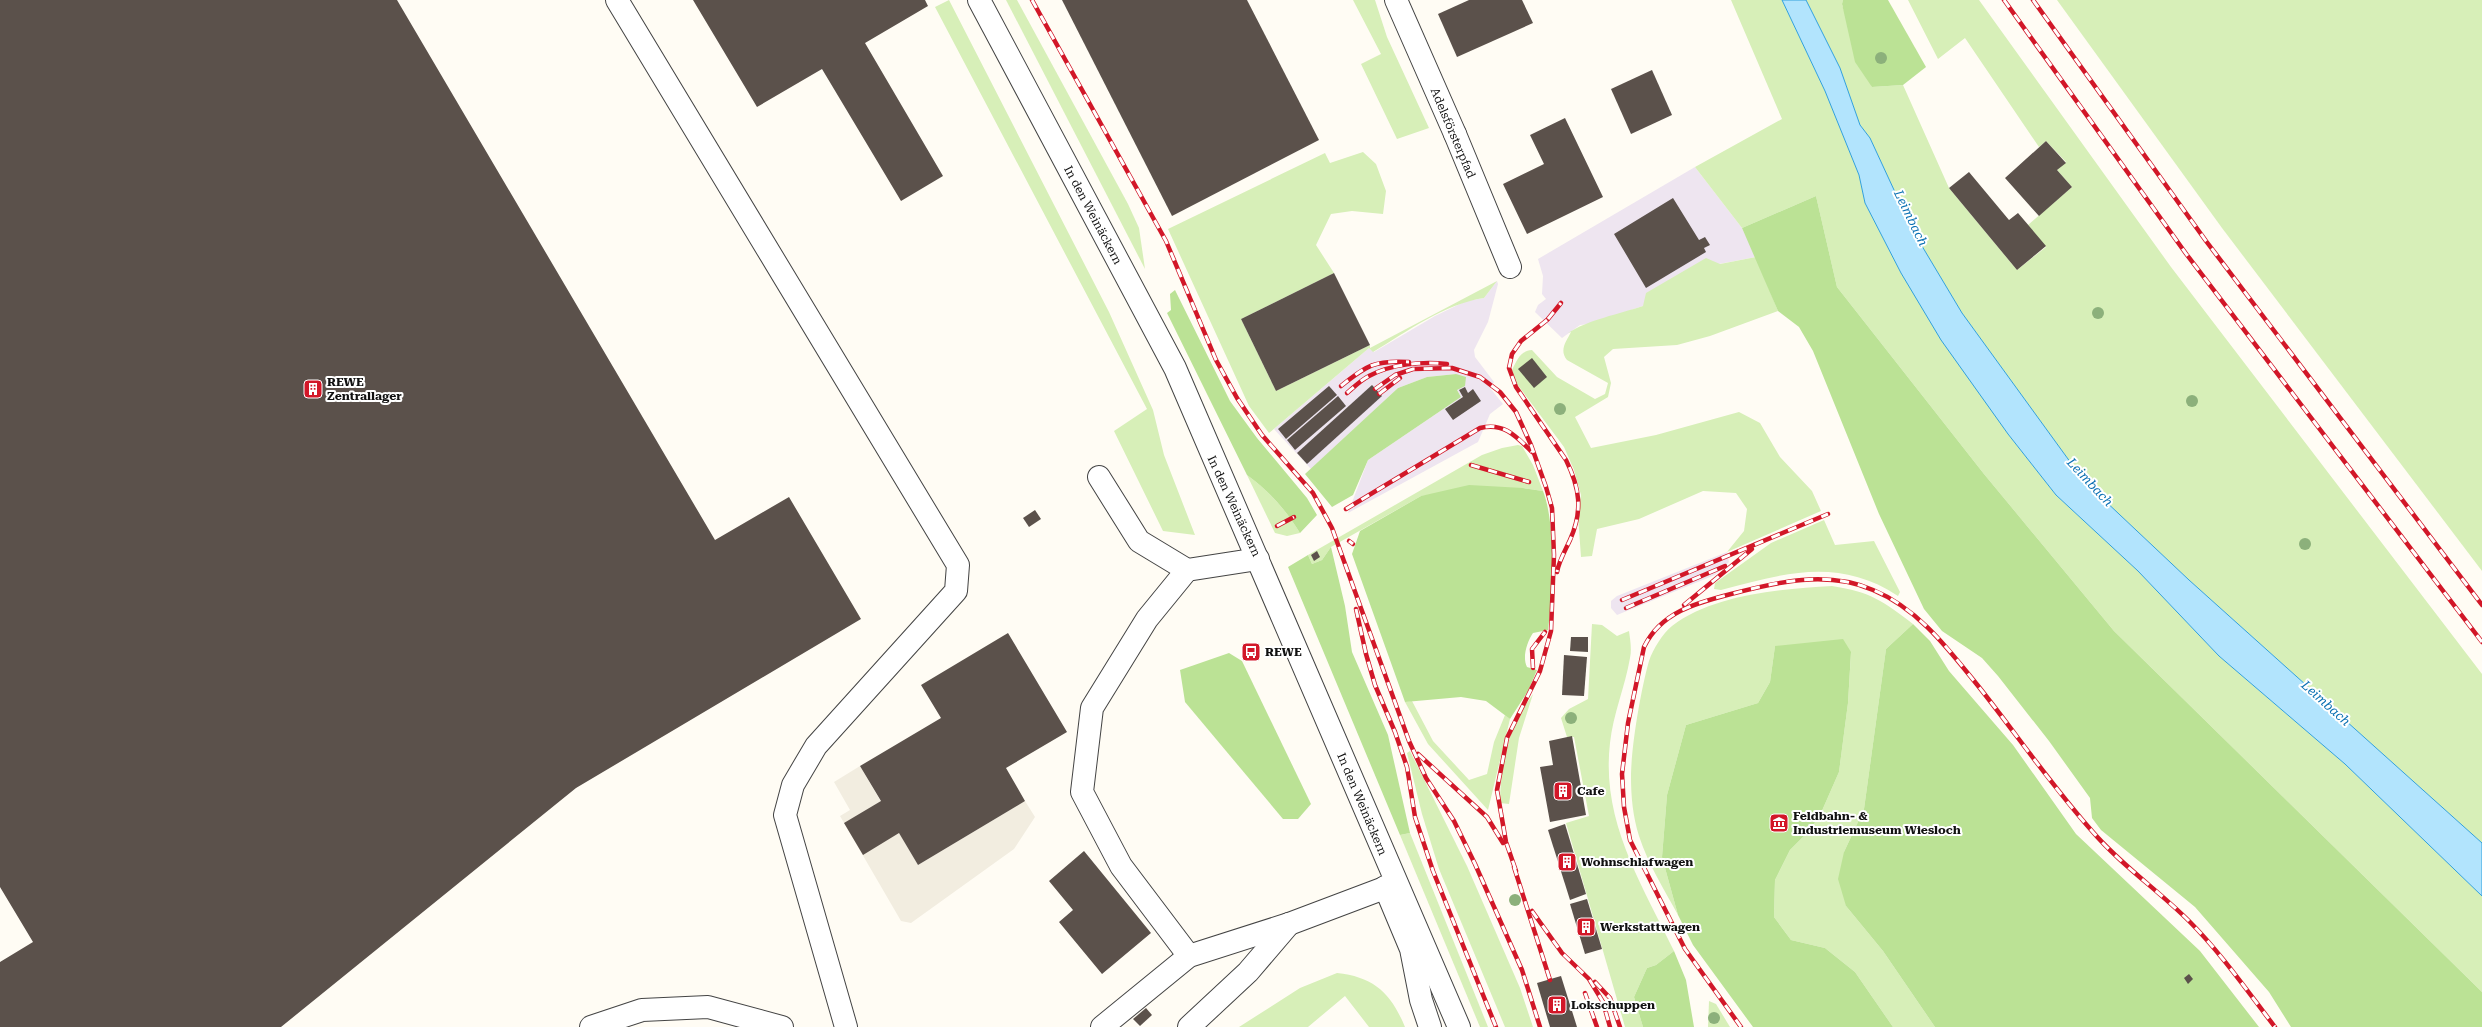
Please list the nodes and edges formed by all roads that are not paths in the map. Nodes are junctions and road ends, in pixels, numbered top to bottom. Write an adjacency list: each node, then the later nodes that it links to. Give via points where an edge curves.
1 (617, 0): 13 (street, via 958,566 956,591 816,746 793,785 785,815)
2 (979, 0): 6 (street, In den Weinäckern, via 1175,368)
3 (1396, 0): 4 (street, Adelsförsterpfad)
4 (1510, 267)
5 (1099, 477): 7 (street, via 1139,541)
6 (1258, 559): 7 (street); 8 (street, In den Weinäckern)
7 (1187, 570): 10 (street, via 1147,619 1092,708 1082,792 1121,866)
8 (1390, 885): 9 (street); 16 (street, via 1411,949 1421,1000); 17 (street, In den Weinäckern)
9 (1289, 924): 10 (street); 15 (street, via 1248,972)
10 (1189, 956): 14 (street)
11 (591, 1027): 12 (street, via 642,1010 708,1007)
12 (782, 1027)
13 (846, 1027)
14 (1102, 1027)
15 (1189, 1027)
16 (1430, 1027)
17 (1459, 1027)

